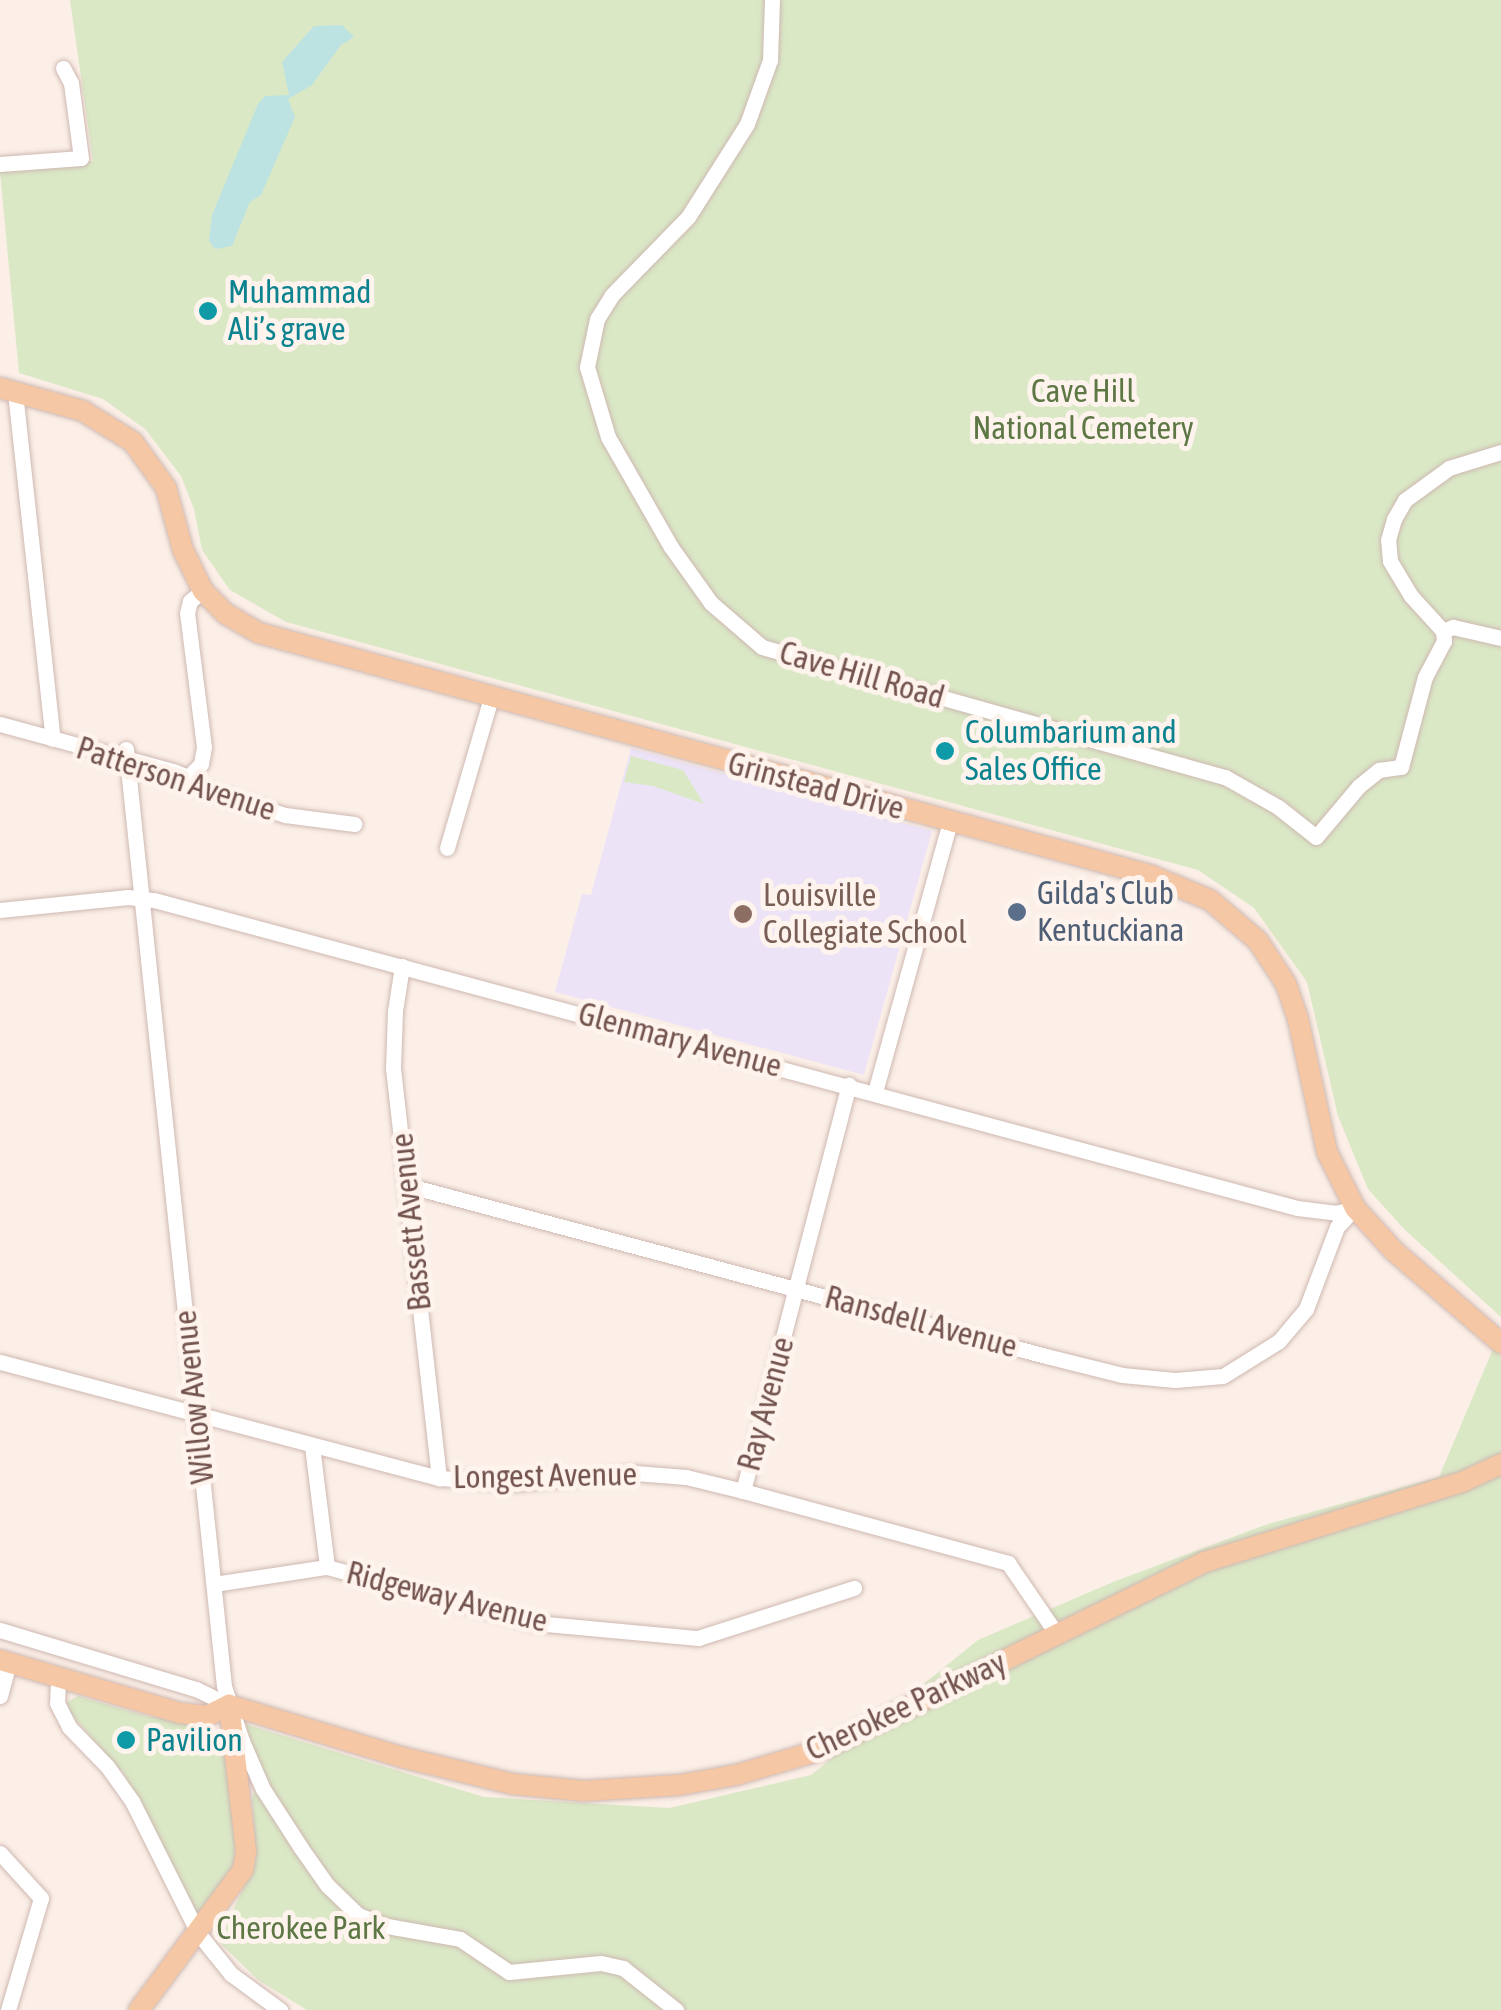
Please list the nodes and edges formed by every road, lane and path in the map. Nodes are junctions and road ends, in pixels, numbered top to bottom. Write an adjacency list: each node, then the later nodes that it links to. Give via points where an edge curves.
1 (772, 0): 7 (street, Cave Hill Road, via 770,60 747,124 688,217 612,295 597,320 587,367 598,412 630,478 688,573 737,628 786,656 1225,776 1316,837 1358,786 1379,770 1401,768)
2 (63, 68): 3 (street, via 71,82 80,158)
3 (0, 164)
4 (8, 390): 6 (main road, Grinstead Drive, via 83,411 143,452 166,488 183,550); 11 (street)
5 (1501, 452): 7 (street, via 1436,476 1404,500 1394,518 1390,560)
6 (203, 590): 9 (main road, Grinstead Drive, via 226,614 259,633); 13 (street, via 188,613 204,747 201,764)
7 (1443, 631): 8 (street, via 1454,627)
8 (1501, 638)
9 (491, 698): 14 (main road, Grinstead Drive); 16 (street)
10 (0, 724): 11 (street, Patterson Avenue)
11 (53, 739): 12 (street, Patterson Avenue)
12 (127, 754): 13 (street, Patterson Avenue); 17 (street, Willow Avenue)
13 (188, 777): 15 (street, Patterson Avenue, via 194,786 285,816)
14 (950, 822): 21 (street); 23 (main road, Grinstead Drive, via 1176,884 1246,927 1292,1000 1326,1152)
15 (354, 824)
16 (448, 848)
17 (141, 899): 18 (street, Glenmary Avenue); 19 (street, Glenmary Avenue); 27 (street, Willow Avenue)
18 (0, 910)
19 (402, 966): 20 (street, Glenmary Avenue); 22 (street, Bassett Avenue, via 392,1040)
20 (849, 1085): 21 (street, Glenmary Avenue); 24 (street, Ray Avenue)
21 (876, 1092): 23 (street, Glenmary Avenue, via 1296,1208)
22 (406, 1184): 24 (street, Ransdell Avenue); 30 (street, Bassett Avenue)
23 (1355, 1208): 24 (street, Ransdell Avenue, via 1336,1226 1318,1284 1290,1331 1253,1362 1207,1378 1122,1374); 25 (main road, Grinstead Drive)
24 (797, 1288): 31 (street, Ray Avenue)
25 (1501, 1343)
26 (0, 1362): 27 (street, Longest Avenue)
27 (196, 1415): 28 (street, Longest Avenue); 33 (street, Willow Avenue)
28 (312, 1446): 30 (street, Longest Avenue); 32 (street)
29 (1501, 1464): 36 (main road, Cherokee Parkway, via 1462,1482 1237,1550)
30 (439, 1478): 31 (street, Longest Avenue, via 514,1483 635,1473)
31 (743, 1490): 36 (street, Longest Avenue, via 1008,1563)
32 (327, 1568): 33 (street, Ridgeway Avenue); 34 (street, Ridgeway Avenue, via 535,1623 698,1638)
33 (214, 1584): 40 (street, Willow Avenue)
34 (854, 1588)
35 (0, 1630): 40 (street, Cherokee Parkway, via 196,1688)
36 (1056, 1633): 40 (main road, Cherokee Parkway, via 820,1750 736,1774 624,1790 546,1788 451,1771)
37 (4, 1661): 38 (main road, Cherokee Parkway); 39 (street)
38 (58, 1678): 40 (main road, Cherokee Parkway, via 180,1713 207,1716); 42 (street, via 56,1704 68,1727 132,1801)
39 (0, 1696)
40 (228, 1705): 42 (main road, Willow Avenue, via 245,1860); 46 (street, via 271,1802 317,1872 358,1915 460,1938 509,1972 601,1962 623,1968)
41 (0, 1854): 43 (street, via 41,1898)
42 (198, 1933): 44 (main road, Willow Avenue); 45 (street, via 232,1974)
43 (8, 2010)
44 (139, 2010)
45 (280, 2010)
46 (676, 2010)

